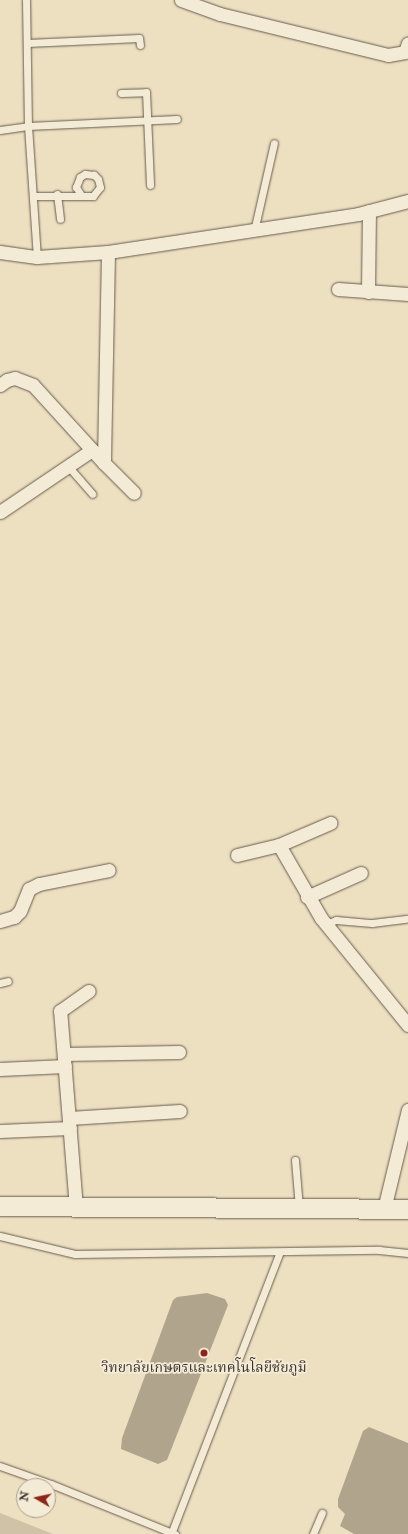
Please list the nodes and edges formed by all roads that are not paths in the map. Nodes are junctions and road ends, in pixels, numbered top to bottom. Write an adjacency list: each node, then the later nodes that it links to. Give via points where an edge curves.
1 (26, 0): 3 (lane)
2 (181, 0): 5 (street, via 220,14 365,50 388,55)
3 (27, 43): 4 (lane, via 139,38); 9 (lane)
4 (140, 45)
5 (407, 50)
6 (121, 93): 8 (lane, via 146,92)
7 (177, 119): 8 (lane)
8 (147, 121): 9 (lane); 12 (lane)
9 (28, 126): 10 (lane); 15 (lane)
10 (0, 130)
11 (274, 143): 19 (lane)
12 (150, 185)
13 (57, 194): 14 (lane); 15 (lane); 18 (lane)
14 (81, 195)
15 (33, 196): 22 (lane)
16 (408, 201): 17 (street)
17 (369, 211): 19 (street); 24 (street)
18 (60, 218)
19 (254, 230): 21 (street)
20 (0, 252): 22 (street)
21 (108, 252): 22 (street); 28 (street)
22 (37, 257)
23 (338, 289): 24 (street)
24 (368, 292): 25 (street)
25 (408, 294)
26 (0, 385): 27 (street, via 15,378 33,385)
27 (92, 450): 28 (street); 29 (street)
28 (104, 463): 30 (street)
29 (68, 466): 31 (lane); 32 (street)
30 (134, 493)
31 (92, 494)
32 (0, 512)
33 (330, 823): 34 (street)
34 (279, 845): 35 (street); 38 (street)
35 (237, 855)
36 (109, 870): 40 (street, via 34,886 30,889 20,911 14,917)
37 (361, 873): 38 (street)
38 (307, 897): 41 (street)
39 (406, 919): 41 (lane, via 372,923 336,920)
40 (0, 921)
41 (326, 924): 45 (street)
42 (8, 981): 43 (lane)
43 (0, 983)
44 (89, 991): 47 (street, via 60,1011)
45 (408, 1025)
46 (179, 1052): 47 (street)
47 (64, 1060): 48 (street); 51 (street)
48 (0, 1069)
49 (408, 1110): 56 (street)
50 (180, 1111): 51 (street)
51 (69, 1123): 52 (street); 55 (street)
52 (0, 1131)
53 (295, 1160): 58 (lane)
54 (0, 1206): 55 (street)
55 (76, 1208): 58 (street)
56 (384, 1209): 57 (street); 58 (street)
57 (408, 1209)
58 (299, 1210)
59 (0, 1236): 60 (lane, via 75,1254)
60 (280, 1252): 61 (lane, via 379,1250); 64 (lane)
61 (408, 1253)
62 (0, 1466): 64 (lane, via 51,1484)
63 (322, 1513): 65 (lane)
64 (172, 1534)
65 (313, 1534)

